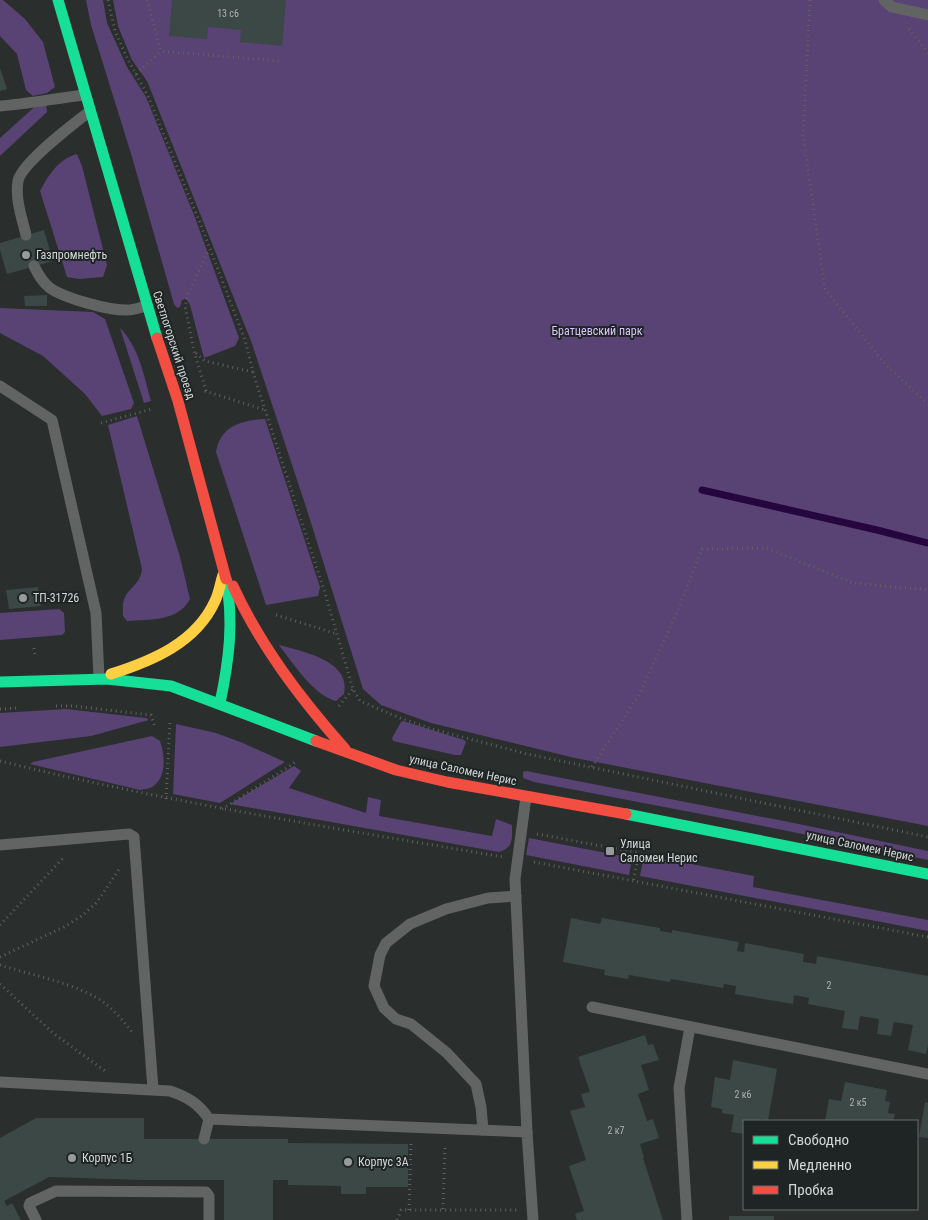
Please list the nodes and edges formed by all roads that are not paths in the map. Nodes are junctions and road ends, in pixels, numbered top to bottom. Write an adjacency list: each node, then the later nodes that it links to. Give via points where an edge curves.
1 (58, 0): 4 (main road, Светлогорский проезд)
2 (884, 0): 3 (lane, via 892,6)
3 (928, 15)
4 (85, 95): 5 (lane); 6 (main road, Светлогорский проезд)
5 (0, 106)
6 (90, 111): 7 (lane, via 58,135 18,179 19,204); 9 (main road, Светлогорский проезд)
7 (26, 235)
8 (34, 266): 9 (lane, via 51,289 71,297 110,309 129,310)
9 (147, 306): 11 (main road, Светлогорский проезд, via 178,400)
10 (0, 386): 12 (lane, via 52,420 96,613)
11 (224, 566): 12 (main road, via 214,604 189,636 171,651); 14 (main road, Светлогорский проезд, via 230,600 231,635); 15 (main road, via 241,604 279,669)
12 (99, 678): 13 (main road, улица Саломеи Нерис); 14 (main road, улица Саломеи Нерис, via 171,686)
13 (0, 682)
14 (220, 703): 15 (main road, улица Саломеи Нерис)
15 (349, 754): 16 (main road, улица Саломеи Нерис, via 396,770)
16 (526, 797): 18 (main road, улица Саломеи Нерис); 19 (lane, via 515,879)
17 (0, 845): 24 (lane, via 129,834 134,837)
18 (928, 874)
19 (516, 896): 26 (lane, via 479,901 410,924 386,943 380,955 374,986 384,1008 396,1019 411,1024 447,1053 476,1084); 27 (lane)
20 (592, 1007): 21 (lane)
21 (690, 1027): 22 (lane); 34 (lane, via 679,1088)
22 (928, 1074)
23 (0, 1082): 24 (lane)
24 (153, 1089): 25 (lane, via 170,1091 190,1099)
25 (209, 1119): 26 (lane); 28 (lane)
26 (483, 1130): 27 (lane)
27 (527, 1132): 31 (lane)
28 (204, 1139)
29 (193, 1180): 30 (lane)
30 (191, 1192): 32 (lane, via 56,1191 30,1203); 33 (lane, via 206,1192 209,1196)
31 (533, 1215)
32 (36, 1220)
33 (209, 1220)
34 (687, 1220)

